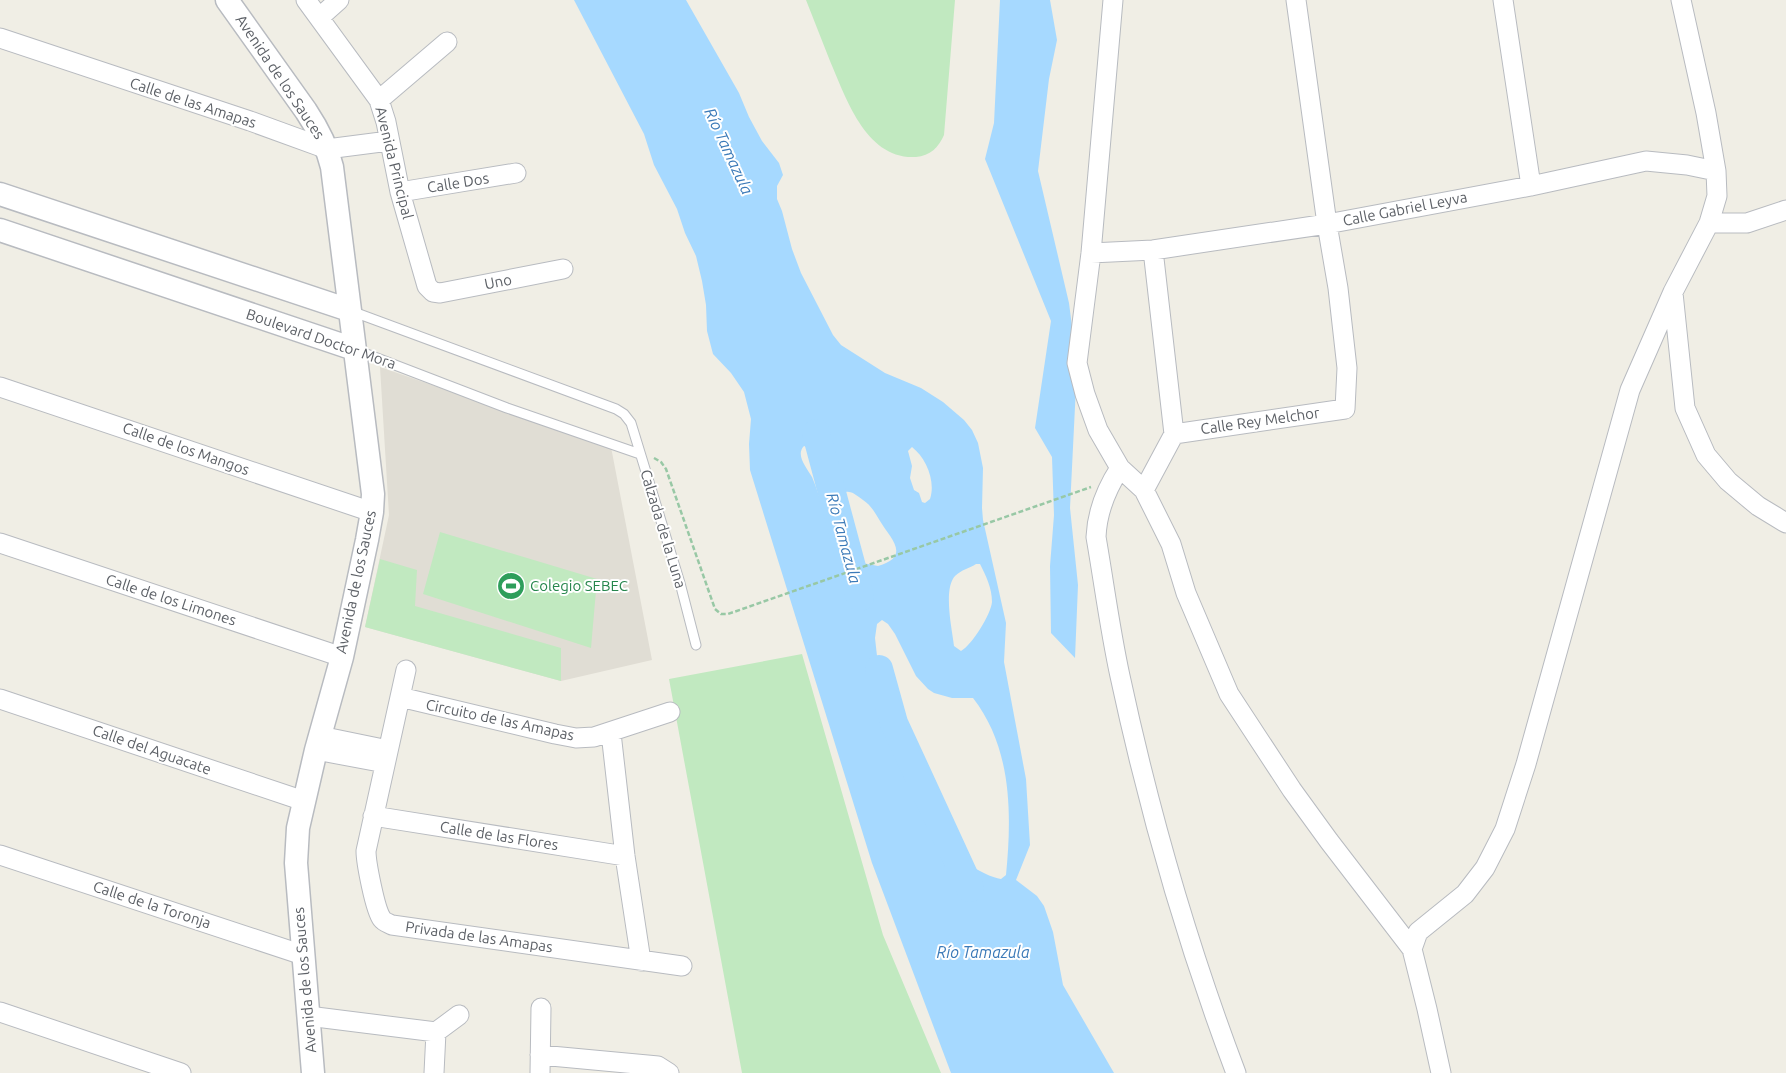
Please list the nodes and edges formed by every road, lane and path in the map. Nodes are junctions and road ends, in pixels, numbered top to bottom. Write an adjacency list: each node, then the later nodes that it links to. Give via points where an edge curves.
1 (227, 0): 13 (street, Avenida de los Sauces, via 318,128)
2 (306, 0): 8 (street, Avenida Principal)
3 (339, 0): 8 (street)
4 (1113, 0): 24 (street)
5 (1296, 0): 20 (street)
6 (1503, 0): 16 (street)
7 (1681, 0): 14 (street)
8 (320, 18): 11 (street, Avenida Principal)
9 (0, 38): 13 (street, Calle de las Amapas)
10 (447, 42): 11 (street)
11 (379, 100): 12 (street, Avenida Principal)
12 (389, 141): 13 (street, Calle de las Amapas); 17 (street, Avenida Principal)
13 (327, 149): 28 (street, Avenida de los Sauces, via 332,166)
14 (1716, 171): 16 (street, Calle Gabriel Leyva, via 1646,161); 21 (street, via 1717,196)
15 (516, 173): 17 (street, Calle Dos)
16 (1531, 186): 20 (street, Calle Gabriel Leyva)
17 (400, 192): 26 (street, Avenida Principal, via 427,286)
18 (0, 194): 28 (street)
19 (1786, 210): 21 (street, via 1747,223)
20 (1326, 224): 23 (street, Calle Gabriel Leyva); 31 (street, Calle Rey Melchor, via 1338,288 1347,368 1345,410)
21 (1709, 224): 27 (street)
22 (0, 230): 29 (street, Boulevard Doctor Mora)
23 (1153, 250): 24 (street, Calle Gabriel Leyva); 31 (street)
24 (1091, 253): 33 (street, via 1077,363 1098,430)
25 (563, 269): 26 (street, Uno)
26 (433, 292)
27 (1673, 292): 37 (street, via 1685,408 1706,455 1728,481 1758,506); 52 (street, via 1630,390 1526,764 1504,829 1480,875 1464,894 1418,932)
28 (349, 310): 29 (street, Avenida de los Sauces); 32 (lane, Calzada de la Luna, via 616,409 631,423)
29 (354, 349): 32 (lane, Boulevard Doctor Mora, via 507,408); 36 (street, Avenida de los Sauces, via 372,484)
30 (0, 387): 36 (street, Calle de los Mangos)
31 (1174, 434): 35 (street)
32 (640, 454): 34 (path, via 655,458 666,469 710,597 721,614); 39 (lane, Calzada de la Luna)
33 (1120, 468): 35 (street); 66 (street, via 1112,480 1097,522 1096,537 1120,674 1156,830)
34 (1092, 487)
35 (1144, 490): 52 (street, via 1171,544 1186,593 1229,694 1292,790)
36 (372, 512): 40 (street, Avenida de los Sauces)
37 (1786, 523)
38 (0, 543): 40 (street, Calle de los Limones)
39 (696, 645)
40 (342, 657): 46 (street, Avenida de los Sauces)
41 (406, 670): 42 (street)
42 (400, 697): 45 (street, Circuito de las Amapas, via 576,738); 47 (street)
43 (0, 699): 48 (street, Calle del Aguacate)
44 (670, 712): 45 (street, Circuito de las Amapas)
45 (611, 733): 51 (street)
46 (318, 743): 47 (street); 48 (street, Avenida de los Sauces)
47 (386, 756): 49 (street)
48 (304, 801): 53 (street, Avenida de los Sauces, via 296,844)
49 (373, 816): 51 (street, Calle de las Flores); 54 (street, Privada de las Amapas, via 366,864 379,912 383,920 392,925)
50 (0, 855): 53 (street, Calle de la Toronja)
51 (626, 856): 54 (street)
52 (1412, 948): 67 (street)
53 (304, 955): 58 (street, Avenida de los Sauces)
54 (642, 961): 55 (street, Privada de las Amapas)
55 (682, 966)
56 (541, 1008): 61 (street)
57 (0, 1012): 62 (street)
58 (308, 1016): 60 (street); 63 (street, Avenida de los Sauces)
59 (460, 1016): 60 (street)
60 (436, 1032): 64 (street)
61 (540, 1064): 65 (street, via 658,1066)
62 (181, 1073)
63 (313, 1073)
64 (434, 1073)
65 (669, 1073)
66 (1236, 1073)
67 (1441, 1073)

